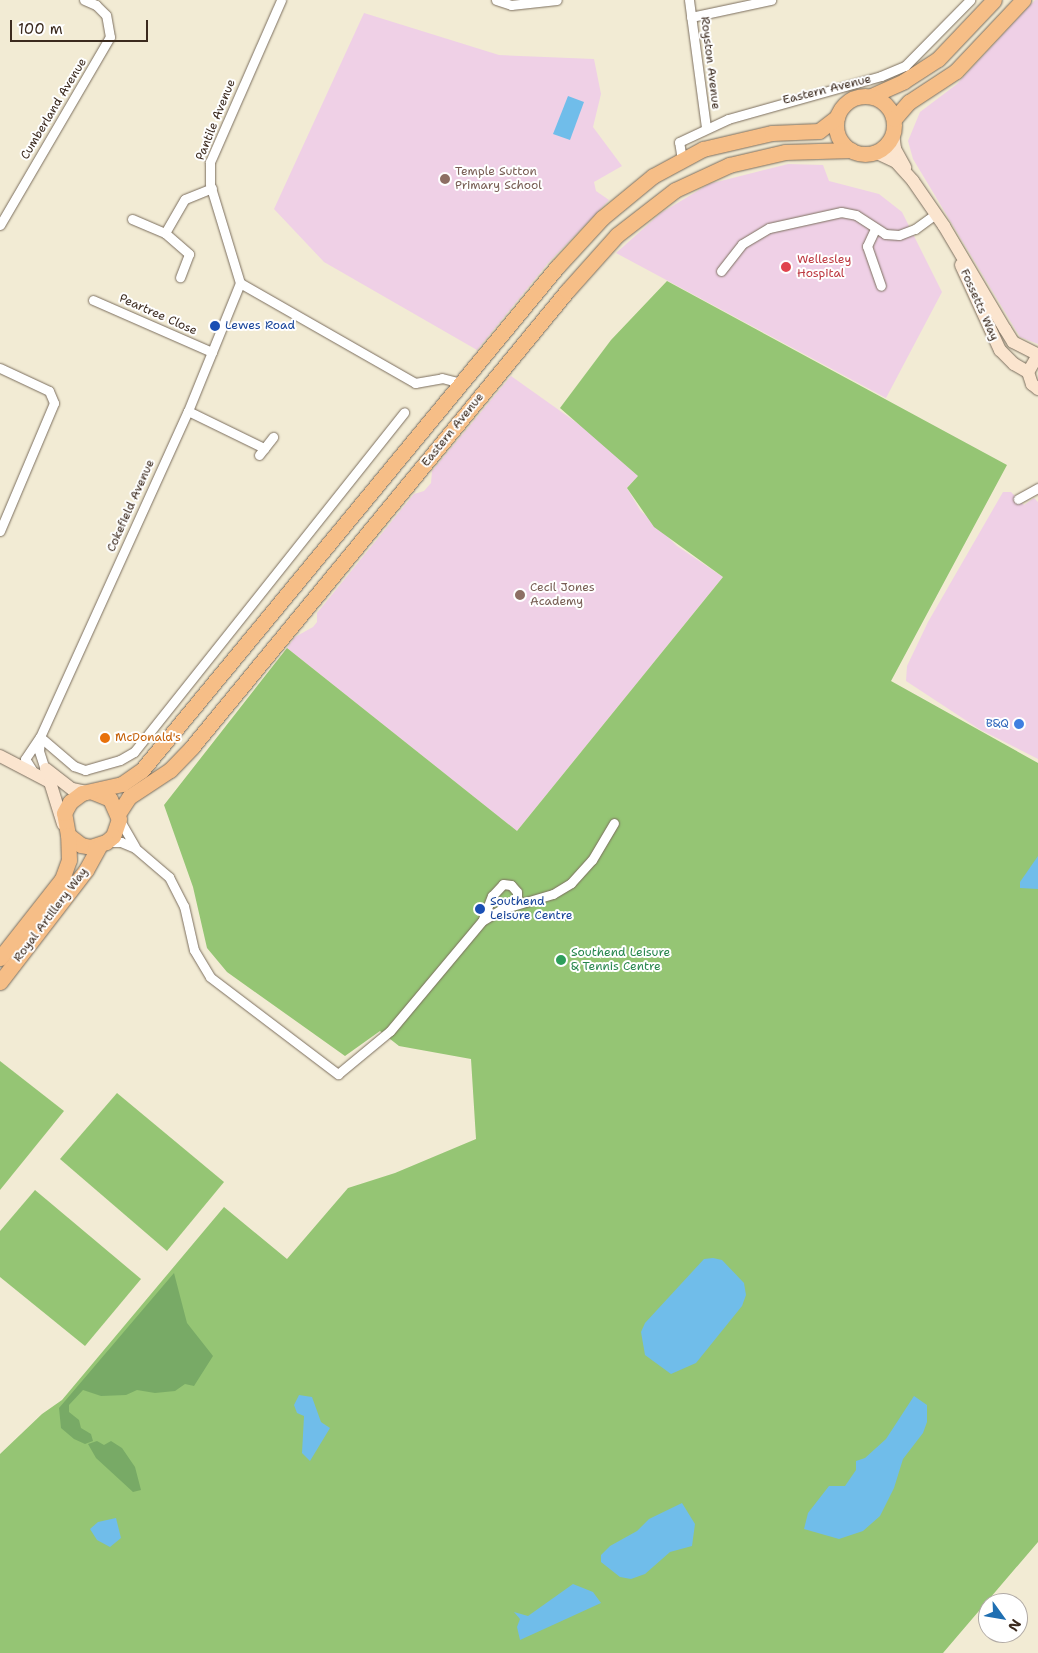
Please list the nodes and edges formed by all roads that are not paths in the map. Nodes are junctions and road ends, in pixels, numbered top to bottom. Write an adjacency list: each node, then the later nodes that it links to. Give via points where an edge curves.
1 (84, 0): 22 (street, Cumberland Avenue, via 96,5 110,21 107,44)
2 (281, 0): 19 (street, Pantile Avenue, via 210,162)
3 (496, 0): 4 (street, via 511,5)
4 (557, 0)
5 (689, 0): 10 (street, Royston Avenue)
6 (771, 0): 10 (street)
7 (970, 0): 14 (street, Eastern Avenue, via 921,53 898,70 746,112)
8 (994, 0): 11 (main road, Eastern Avenue, via 938,59 904,81)
9 (1023, 0): 13 (main road, via 956,71 909,102)
10 (691, 17): 14 (street, Royston Avenue)
11 (871, 96): 12 (main road, Eastern Avenue, via 851,100); 13 (main road, Eastern Avenue, via 884,102)
12 (837, 117): 15 (main road, via 838,134); 17 (main road, Eastern Avenue, via 819,131 742,138 703,149)
13 (893, 127): 16 (main road, via 887,144); 18 (street, Fossetts Way, via 895,149)
14 (706, 128): 17 (street, Eastern Avenue, via 679,142)
15 (851, 150): 16 (main road, Eastern Avenue); 49 (main road, Eastern Avenue, via 785,152 729,165 675,190 617,236 567,291 192,747 170,770 129,798)
16 (874, 152): 18 (street, Fossetts Way, via 896,162)
17 (682, 160): 35 (main road, Eastern Avenue, via 633,192 588,232)
18 (913, 181): 20 (street, Fossetts Way)
19 (212, 188): 25 (street, via 185,199); 28 (street, Pantile Avenue)
20 (936, 214): 23 (street, Fossetts Way); 24 (street, via 906,233 893,235)
21 (132, 219): 25 (street)
22 (0, 225)
23 (944, 226): 32 (street, Fossetts Way, via 1009,336); 34 (street, Fossetts Way, via 1000,350)
24 (875, 229): 26 (street, via 856,215 841,212 769,228 742,244); 29 (street, via 867,246)
25 (165, 233): 27 (street, via 190,255)
26 (721, 271)
27 (180, 277)
28 (240, 283): 31 (street, Cokefield Avenue); 35 (street, via 415,383 442,378)
29 (881, 286)
30 (93, 300): 31 (street, Peartree Close)
31 (212, 352): 37 (street, Cokefield Avenue)
32 (1038, 355): 34 (street, Fossetts Way)
33 (0, 368): 42 (street, via 49,391 53,410)
34 (1028, 372): 36 (street, Fossetts Way, via 1032,384)
35 (461, 383): 48 (main road, Eastern Avenue, via 142,770 122,784)
36 (1038, 389)
37 (188, 411): 39 (street, via 262,451); 43 (street, Cokefield Avenue)
38 (404, 412): 43 (street, via 134,752 120,760 85,770 74,766)
39 (273, 437)
40 (1038, 488): 41 (street)
41 (1018, 499)
42 (0, 530)
43 (40, 737): 46 (street, Cokefield Avenue); 47 (street)
44 (0, 750): 46 (street)
45 (0, 756): 47 (street)
46 (25, 759): 47 (street)
47 (42, 772): 48 (street, via 72,789); 51 (street, via 50,782)
48 (90, 792): 49 (main road, via 110,799); 51 (main road, Eastern Avenue, via 70,802 64,813)
49 (118, 816): 52 (main road, Eastern Avenue, via 113,836); 53 (street)
50 (614, 823): 54 (street, via 592,860 571,883 553,894)
51 (66, 831): 52 (main road, via 81,845); 56 (main road, Royal Artillery Way, via 69,860 64,874)
52 (103, 844): 53 (street, via 121,842); 57 (main road, Royal Artillery Way)
53 (135, 848): 55 (street, via 175,885 184,906 194,950 210,977 338,1074 390,1031)
54 (511, 906): 55 (street); 55 (street, via 517,899 517,892 511,885 503,884 492,896)
55 (482, 921)
56 (0, 958)
57 (0, 982)

